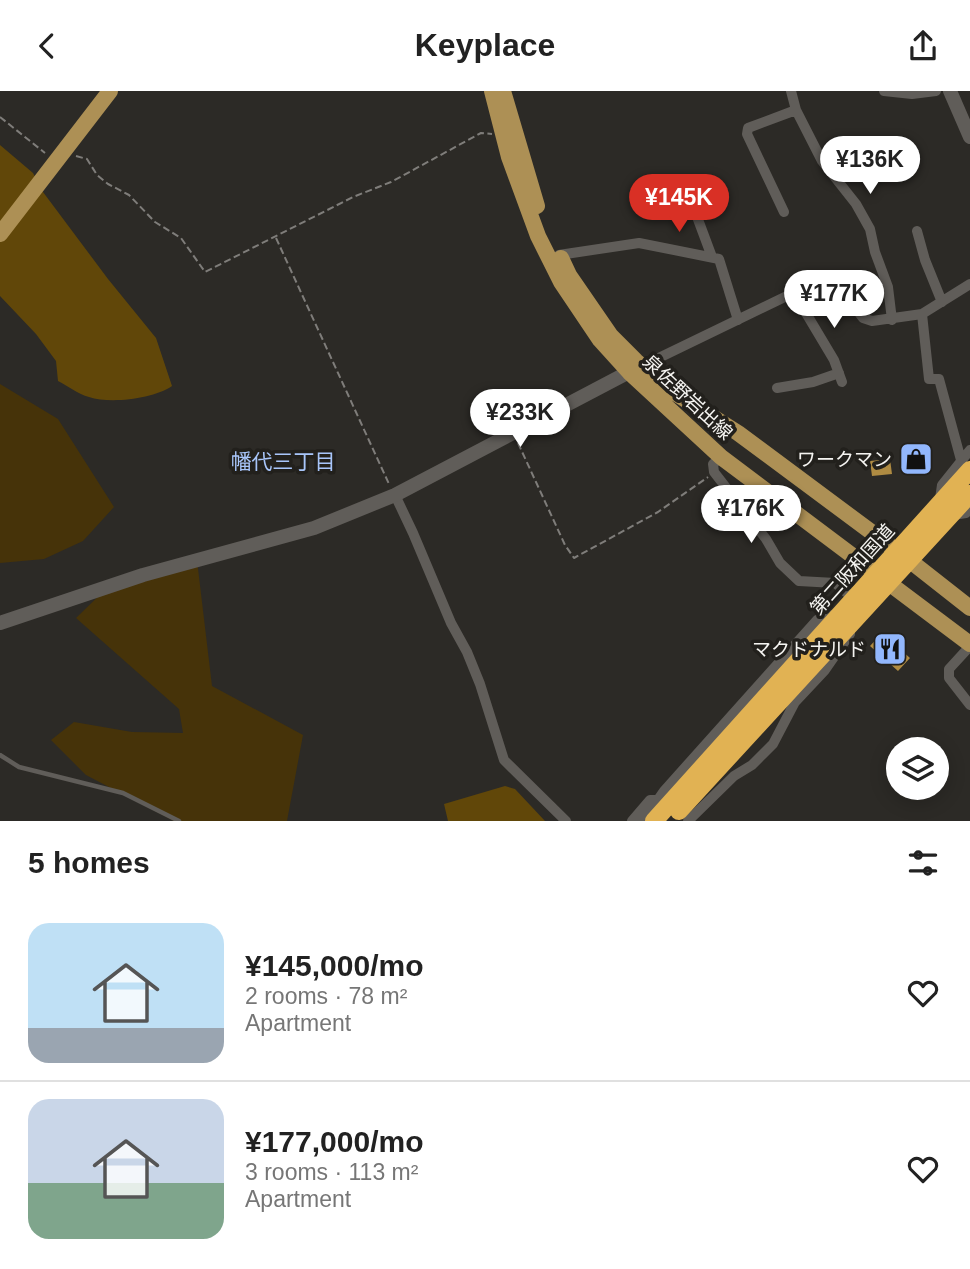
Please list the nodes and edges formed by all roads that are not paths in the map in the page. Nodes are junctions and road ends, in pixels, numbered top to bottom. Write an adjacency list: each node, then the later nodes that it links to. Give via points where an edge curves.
1 (110, 91): 13 (main road)
2 (492, 91): 22 (main road, 泉佐野岩出線, via 522,197 561,282 600,340)
3 (503, 91): 14 (main road, 泉佐野岩出線, via 532,193)
4 (791, 91): 8 (street)
5 (884, 91): 6 (street)
6 (936, 91)
7 (950, 91): 9 (street)
8 (796, 110): 11 (street, via 748,128 747,134); 21 (street, via 822,161 870,229 888,287)
9 (970, 137)
10 (693, 206): 15 (street)
11 (784, 212)
12 (917, 231): 18 (street)
13 (0, 234)
14 (559, 255): 15 (street, via 639,243); 22 (main road, 泉佐野岩出線)
15 (712, 257): 20 (street, via 719,259)
16 (970, 284): 18 (street)
17 (794, 293): 20 (street); 21 (street, via 830,275 863,318); 23 (street, via 840,377)
18 (942, 302): 19 (street)
19 (922, 314): 21 (street); 26 (street, via 929,379 939,379)
20 (738, 320): 22 (street)
21 (892, 320)
22 (636, 369): 25 (main road, 泉佐野岩出線); 28 (street); 31 (main road, 泉佐野岩出線, via 738,433)
23 (777, 388)
24 (970, 450): 26 (street)
25 (721, 457): 32 (main road, 泉佐野岩出線); 33 (street, via 713,464 714,472 780,563 799,582 835,583)
26 (965, 465): 29 (highway, 第二阪和国道)
27 (970, 494): 29 (highway, 第二阪和国道)
28 (395, 495): 36 (street, via 314,528 143,575); 44 (street, via 467,652 503,760)
29 (946, 509): 30 (street, via 966,513); 31 (highway, 第二阪和国道)
30 (970, 509)
31 (903, 555): 32 (highway, 第二阪和国道); 34 (main road, 泉佐野岩出線)
32 (882, 578): 33 (highway, 第二阪和国道); 37 (main road, 泉佐野岩出線)
33 (858, 605): 35 (highway, 第二阪和国道); 41 (highway, 第二阪和国道); 41 (street, via 848,639 795,702 765,754)
34 (970, 608)
35 (842, 613): 40 (street, via 817,620); 41 (highway, 第二阪和国道)
36 (0, 623)
37 (970, 645): 38 (street, via 950,669 949,678)
38 (970, 705)
39 (0, 754): 43 (lane, via 19,767 123,793)
40 (659, 800): 41 (street); 42 (street); 45 (street, via 650,800)
41 (683, 810): 42 (highway, 第二阪和国道); 47 (highway, 第二阪和国道)
42 (652, 816): 46 (street)
43 (178, 821)
44 (566, 821)
45 (632, 821)
46 (643, 821)
47 (670, 821)

